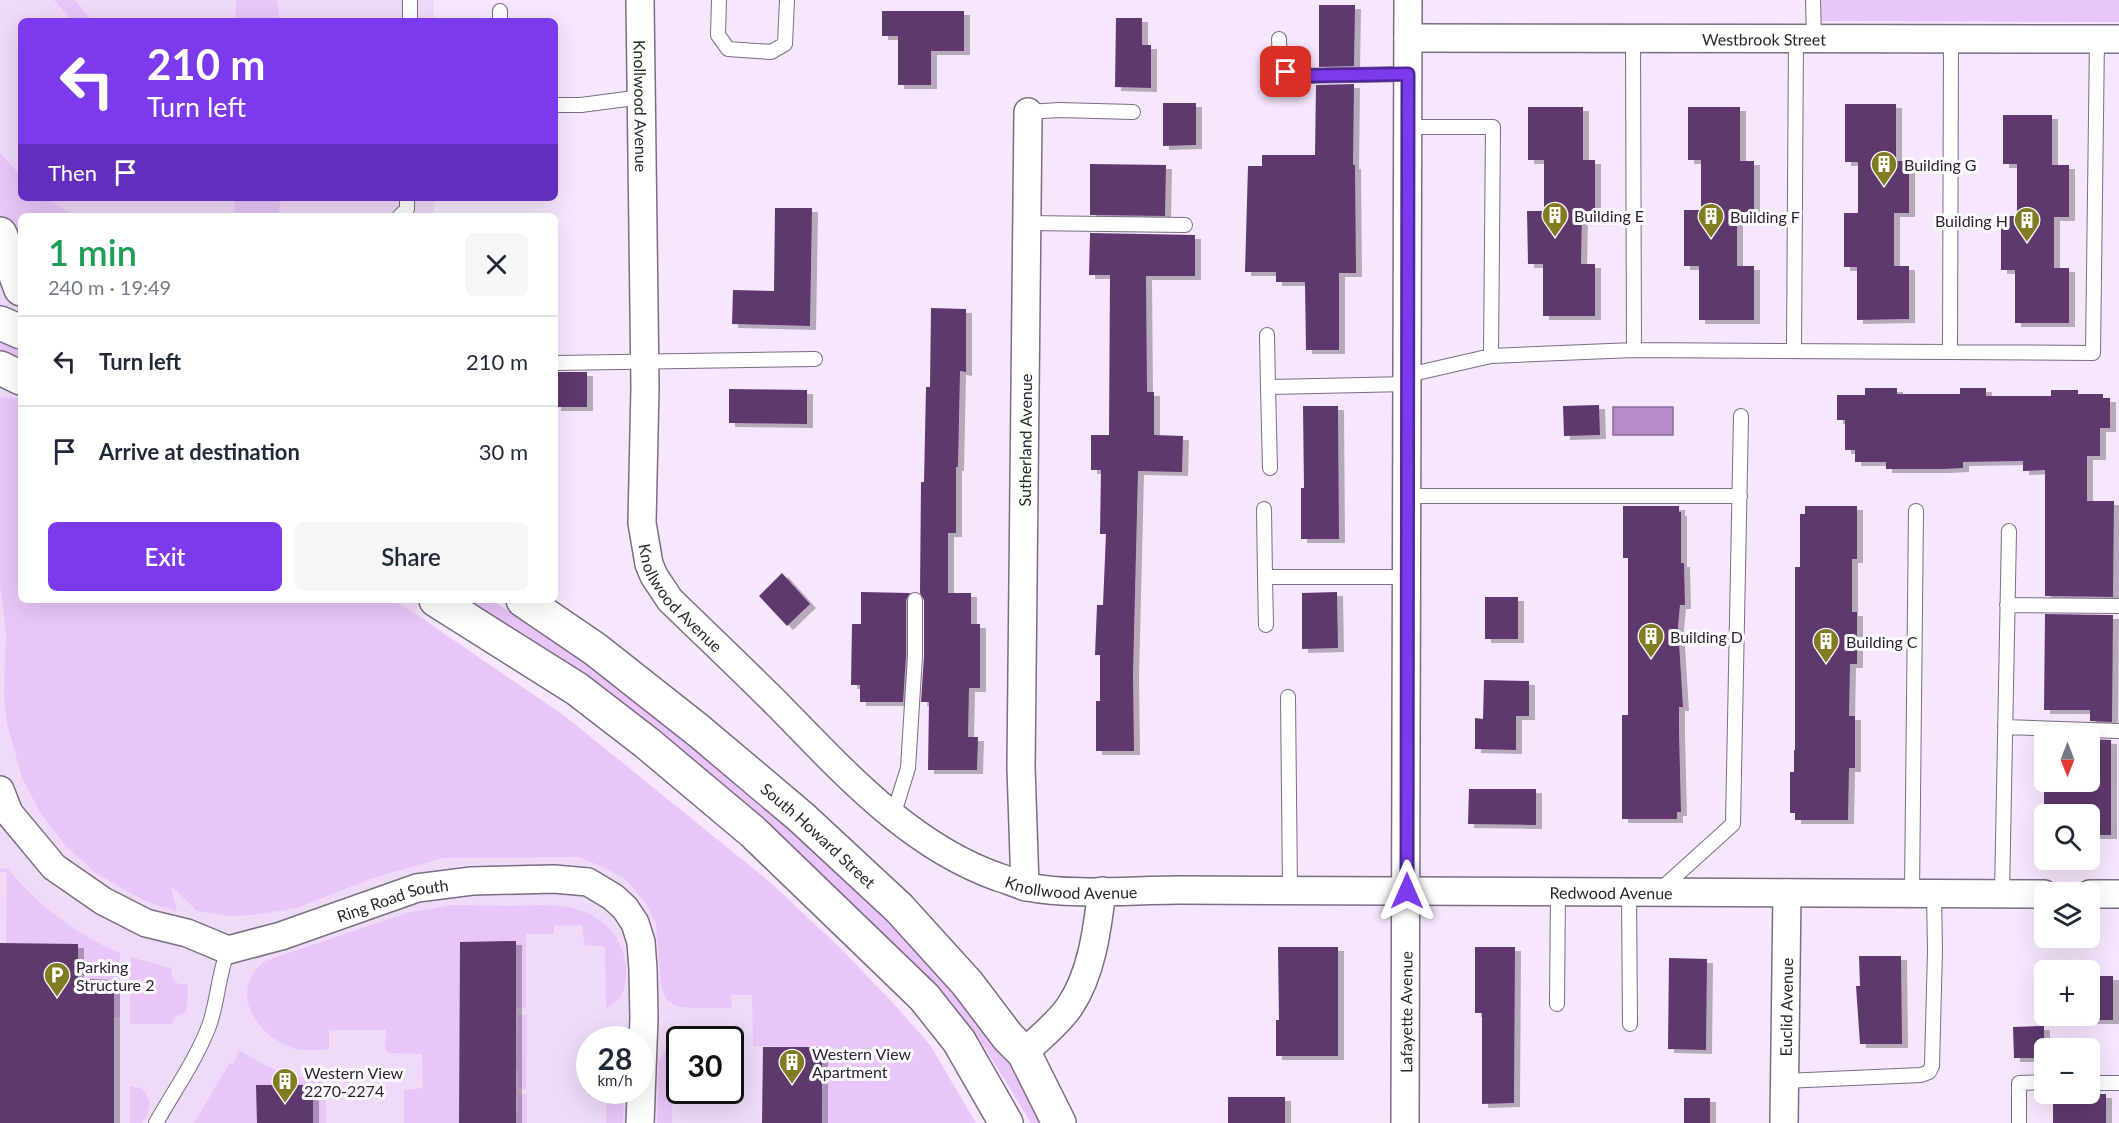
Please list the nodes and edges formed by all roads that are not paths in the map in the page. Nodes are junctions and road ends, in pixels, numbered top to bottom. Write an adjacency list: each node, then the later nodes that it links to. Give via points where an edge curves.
1 (410, 0): 7 (lane)
2 (640, 0): 15 (street, Knollwood Avenue)
3 (719, 0): 4 (lane, via 718,35 728,49 771,52 785,44)
4 (787, 0)
5 (1408, 0): 8 (street, Lafayette Avenue)
6 (1813, 0): 10 (lane)
7 (410, 18)
8 (1408, 38): 9 (street, Westbrook Street); 14 (street, Lafayette Avenue)
9 (1633, 38): 10 (street, Westbrook Street); 27 (lane)
10 (1805, 38): 11 (street, Westbrook Street); 28 (lane)
11 (1951, 38): 13 (street, Westbrook Street); 29 (lane)
12 (1279, 39): 14 (lane, via 1280,60 1286,72 1294,76)
13 (2108, 39): 29 (lane, via 2093,352)
14 (1408, 74): 19 (street, Lafayette Avenue)
15 (642, 97): 16 (lane); 32 (street, Knollwood Avenue)
16 (558, 105)
17 (1028, 112): 18 (lane); 20 (street, Sutherland Avenue)
18 (1133, 112)
19 (1408, 127): 30 (lane, via 1493,127); 36 (street, Lafayette Avenue)
20 (1027, 223): 21 (lane); 58 (street, Sutherland Avenue, via 1021,767)
21 (1185, 225)
22 (0, 234): 23 (street)
23 (18, 281)
24 (0, 323): 25 (street)
25 (18, 331)
26 (1267, 335): 37 (lane)
27 (1634, 350): 28 (lane); 30 (lane)
28 (1794, 350): 29 (lane)
29 (1950, 351)
30 (1491, 356): 36 (lane)
31 (815, 359): 32 (lane)
32 (645, 362): 33 (lane); 57 (street, Knollwood Avenue, via 642,523 654,576 670,600)
33 (558, 363)
34 (0, 368): 35 (street)
35 (18, 377)
36 (1408, 379): 37 (lane); 40 (street, Lafayette Avenue)
37 (1268, 387): 39 (lane)
38 (1741, 416): 41 (lane)
39 (1270, 468)
40 (1407, 496): 41 (lane); 46 (street, Lafayette Avenue)
41 (1740, 496): 65 (lane, via 1733,824)
42 (1264, 509): 45 (lane)
43 (1916, 511): 67 (lane)
44 (2009, 531): 50 (lane)
45 (1265, 577): 46 (lane); 52 (lane)
46 (1407, 577): 62 (street, Lafayette Avenue)
47 (915, 600): 57 (lane, via 909,768)
48 (440, 603): 82 (street, via 576,689 753,832 924,997 959,1041)
49 (527, 603): 75 (street, South Howard Street, via 595,649 801,817 899,908)
50 (2007, 604): 51 (lane); 54 (lane)
51 (2119, 606)
52 (1266, 625)
53 (1288, 697): 60 (lane)
54 (2005, 728): 55 (lane); 68 (lane)
55 (2119, 731)
56 (3, 806): 72 (street, via 54,867 103,901 146,922)
57 (893, 816): 58 (street, Knollwood Avenue, via 960,861)
58 (1025, 887): 61 (street, Knollwood Avenue)
59 (1178, 890): 60 (street, Redwood Avenue); 61 (street, Knollwood Avenue)
60 (1290, 890): 62 (street, Redwood Avenue)
61 (1102, 891): 75 (street, via 1082,984 1068,1008)
62 (1407, 891): 63 (street, Redwood Avenue); 84 (street, Lafayette Avenue)
63 (1558, 891): 64 (street, Redwood Avenue); 73 (lane)
64 (1629, 892): 65 (street, Redwood Avenue); 74 (lane)
65 (1658, 892): 66 (street, Redwood Avenue)
66 (1788, 893): 67 (street, Redwood Avenue); 76 (street, Euclid Avenue)
67 (1923, 893): 68 (street, Redwood Avenue); 76 (lane, via 1933,1020 1929,1072)
68 (2002, 894): 69 (street, Redwood Avenue)
69 (2034, 894)
70 (2100, 894): 71 (street)
71 (2119, 894)
72 (228, 950): 80 (lane, via 209,1025); 81 (street, Ring Road South, via 281,936 417,888 472,881 588,882 625,908 641,942 644,1018)
73 (1557, 1004)
74 (1630, 1024)
75 (1024, 1053): 83 (street, South Howard Street)
76 (1784, 1081): 85 (street, Euclid Avenue)
77 (2034, 1082): 86 (lane, via 2019,1083)
78 (2100, 1083): 79 (lane)
79 (2119, 1083)
80 (156, 1123)
81 (640, 1123)
82 (1006, 1123)
83 (1059, 1123)
84 (1405, 1123)
85 (1784, 1123)
86 (2019, 1123)

